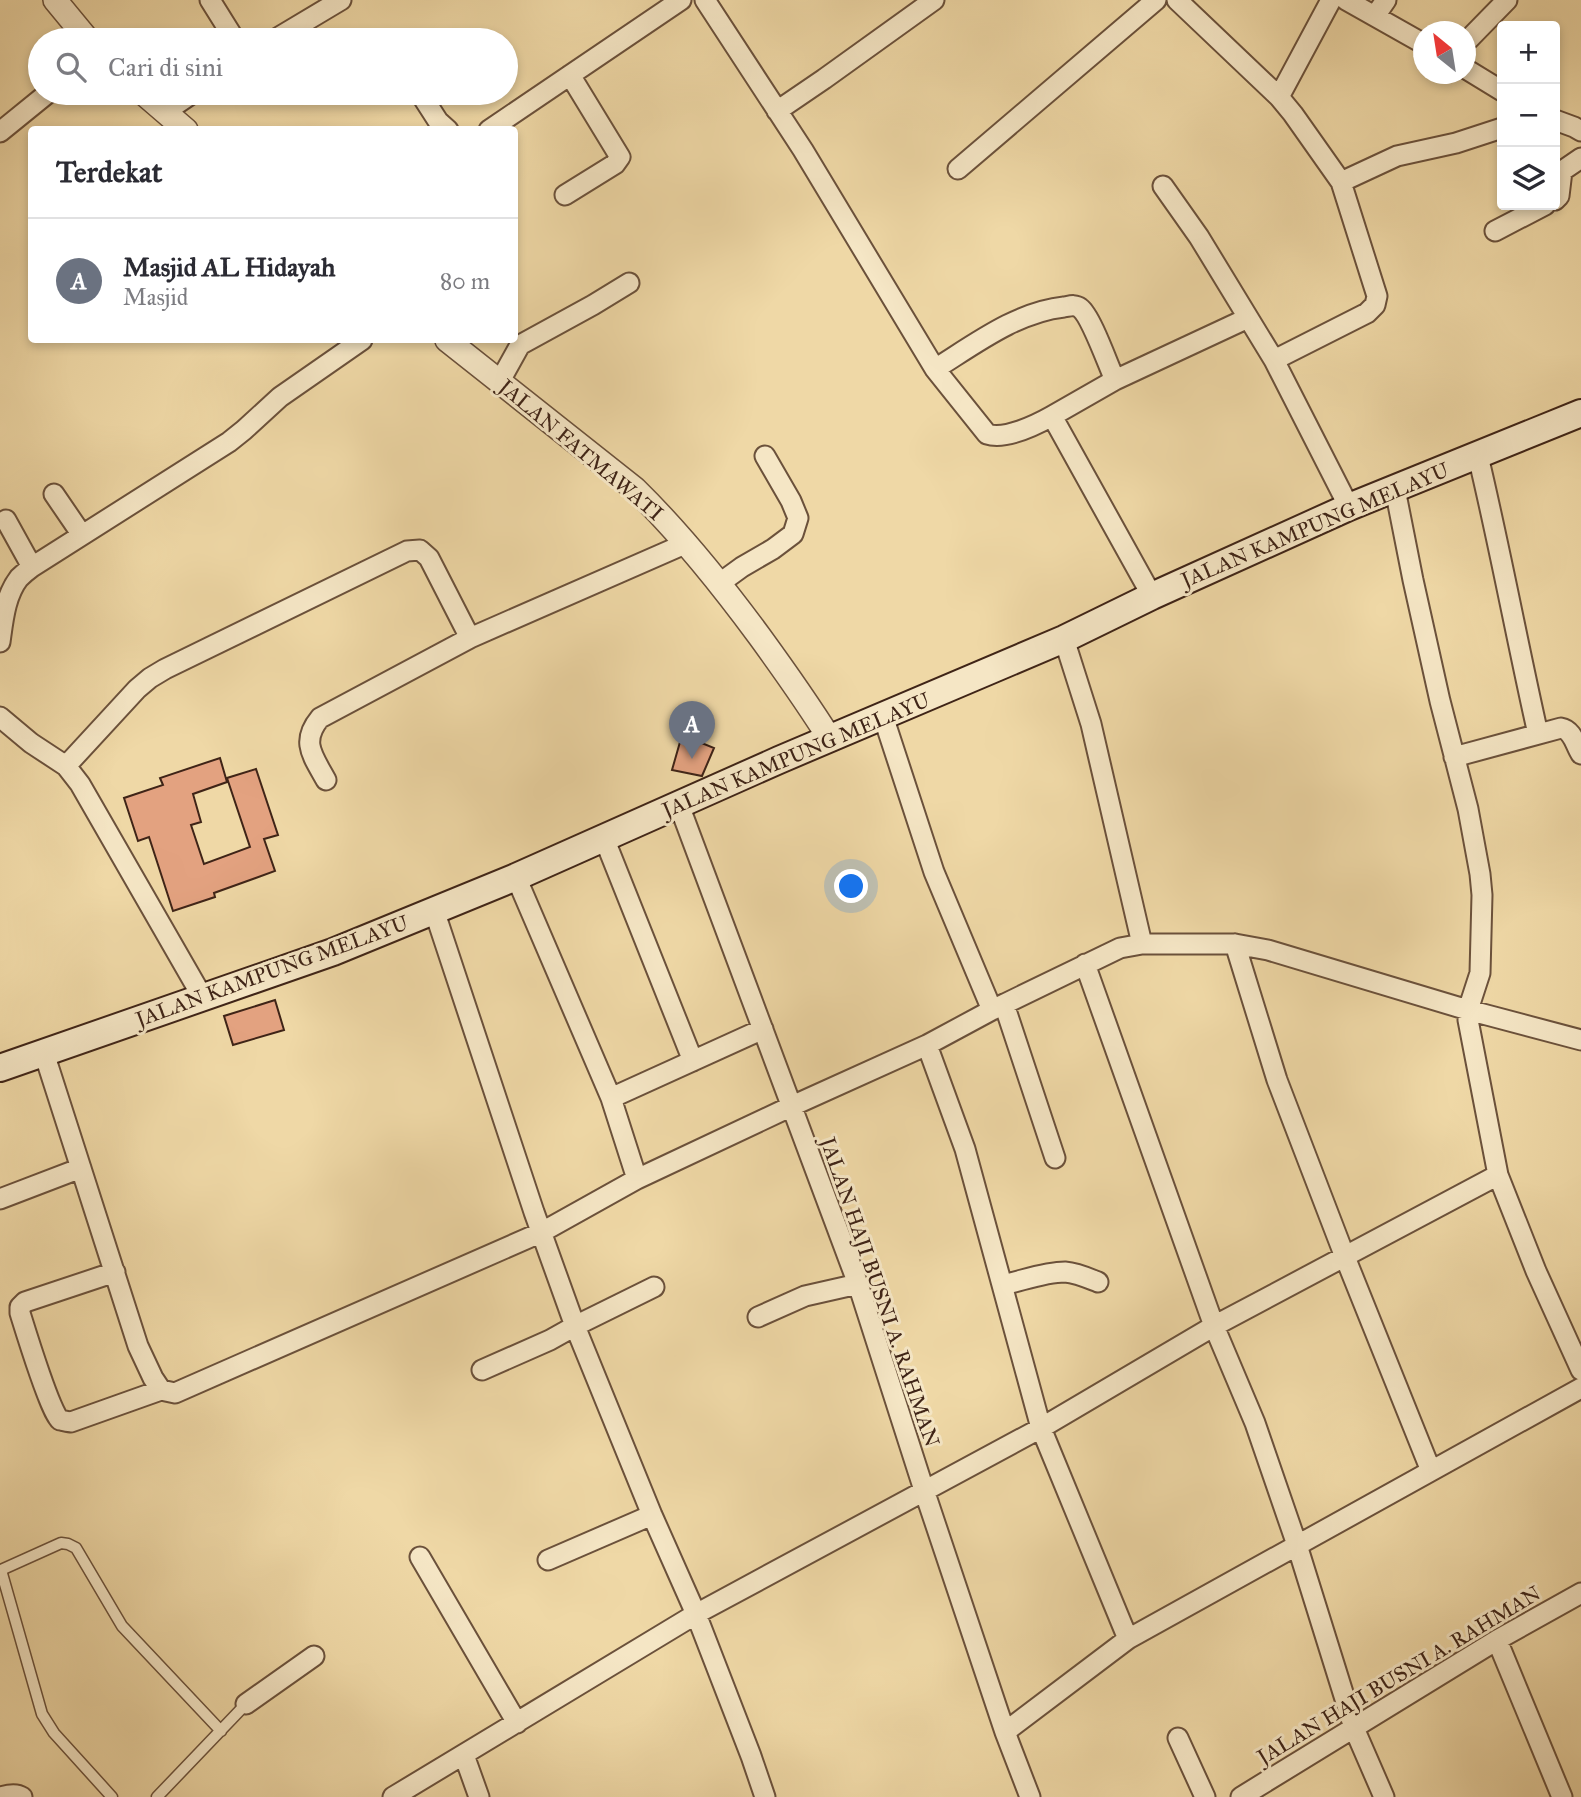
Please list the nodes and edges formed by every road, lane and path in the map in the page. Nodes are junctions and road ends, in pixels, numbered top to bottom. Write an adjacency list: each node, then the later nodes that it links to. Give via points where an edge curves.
1 (55, 0): 13 (street)
2 (210, 0): 14 (street)
3 (341, 0): 15 (street)
4 (681, 0): 18 (street)
5 (705, 0): 26 (street)
6 (934, 0): 26 (street)
7 (1156, 0): 36 (street)
8 (1177, 0): 21 (street)
9 (1331, 0): 21 (street)
10 (1346, 0): 12 (street)
11 (1507, 0): 16 (street)
12 (1381, 8): 17 (street)
13 (78, 28)
14 (228, 28)
15 (294, 28)
16 (1476, 32)
17 (1413, 35)
18 (570, 75): 31 (street); 40 (street, via 620,157)
19 (1476, 76): 20 (street)
20 (1497, 88)
21 (1279, 97): 37 (street)
22 (33, 105): 34 (street)
23 (157, 105): 27 (street)
24 (175, 105): 27 (street)
25 (428, 105): 30 (street)
26 (777, 111): 48 (street)
27 (165, 112): 29 (street)
28 (1560, 121): 32 (street)
29 (181, 126)
30 (444, 126)
31 (495, 126)
32 (1579, 126)
33 (1497, 130): 37 (street, via 1397,156)
34 (0, 132)
35 (1581, 158): 39 (street, via 1562,171)
36 (958, 169)
37 (1341, 183): 47 (street, via 1377,296 1375,305)
38 (1163, 186): 44 (street)
39 (1560, 188)
40 (565, 195)
41 (1535, 210): 42 (street)
42 (1495, 231)
43 (628, 283): 50 (street, via 520,345)
44 (1248, 318): 47 (street); 49 (street)
45 (358, 343): 59 (street, via 280,397 229,442)
46 (451, 343): 50 (street, JALAN FATMAWATI)
47 (1274, 360): 57 (street)
48 (935, 369): 49 (street, via 1028,315 1074,305 1089,322); 52 (street, via 987,434 998,436)
49 (1115, 380): 52 (street)
50 (500, 381): 60 (street, JALAN FATMAWATI, via 635,489)
51 (1581, 413): 54 (main road, JALAN KAMPUNG MELAYU)
52 (1052, 416): 63 (street)
53 (765, 456): 62 (street, via 798,518 793,534)
54 (1478, 456): 55 (main road, JALAN KAMPUNG MELAYU); 69 (street)
55 (1395, 489): 57 (main road, JALAN KAMPUNG MELAYU); 72 (street)
56 (54, 494): 59 (street)
57 (1349, 507): 63 (main road, JALAN KAMPUNG MELAYU)
58 (6, 520): 61 (street)
59 (82, 535): 61 (street)
60 (687, 543): 62 (street, JALAN FATMAWATI); 64 (street)
61 (32, 567): 66 (street, via 19,578 8,600)
62 (720, 583): 70 (street, JALAN FATMAWATI)
63 (1153, 596): 65 (main road, JALAN KAMPUNG MELAYU)
64 (470, 638): 73 (street, via 429,558 420,550 407,551 150,678); 74 (street, via 320,718 312,729 310,750)
65 (1064, 639): 68 (main road, JALAN KAMPUNG MELAYU); 79 (street, via 1091,724)
66 (0, 642)
67 (0, 716): 73 (street, via 31,744)
68 (883, 716): 70 (main road, JALAN KAMPUNG MELAYU); 83 (street, via 928,855)
69 (1538, 734): 71 (street, via 1566,729); 72 (street)
70 (830, 739): 75 (main road, JALAN KAMPUNG MELAYU)
71 (1581, 754)
72 (1454, 757): 84 (street, via 1482,895 1480,973)
73 (66, 766): 82 (street)
74 (326, 780)
75 (679, 805): 76 (main road, JALAN KAMPUNG MELAYU); 85 (street, JALAN HAJI BUSNI A. RAHMAN)
76 (604, 838): 77 (main road, JALAN KAMPUNG MELAYU); 89 (street)
77 (516, 877): 78 (main road, JALAN KAMPUNG MELAYU); 91 (street)
78 (434, 910): 82 (main road, JALAN KAMPUNG MELAYU); 98 (street)
79 (1142, 944): 80 (street); 81 (street, via 1120,948)
80 (1235, 944): 84 (street, via 1284,953); 99 (street, via 1270,1061)
81 (1085, 964): 83 (street); 107 (street)
82 (203, 998): 88 (main road, JALAN KAMPUNG MELAYU)
83 (998, 1007): 87 (street); 93 (street)
84 (1468, 1010): 86 (street); 95 (street)
85 (763, 1029): 89 (street); 92 (street, JALAN HAJI BUSNI A. RAHMAN)
86 (1581, 1040)
87 (927, 1045): 92 (street); 103 (street, via 965,1149)
88 (44, 1053): 90 (main road, JALAN KAMPUNG MELAYU); 94 (street)
89 (693, 1061): 91 (street)
90 (0, 1068)
91 (611, 1098): 96 (street)
92 (792, 1106): 96 (street); 102 (street, JALAN HAJI BUSNI A. RAHMAN)
93 (1055, 1158)
94 (81, 1168): 97 (street); 100 (street)
95 (1498, 1175): 99 (street); 109 (street)
96 (636, 1179): 98 (street)
97 (0, 1199)
98 (542, 1232): 106 (street); 111 (street, via 176,1393)
99 (1345, 1257): 107 (street); 113 (street)
100 (115, 1272): 111 (street, via 138,1346); 111 (street, via 20,1307 49,1399 60,1420 71,1422)
101 (1098, 1282): 103 (street, via 1065,1272)
102 (858, 1284): 105 (street, via 805,1296); 114 (street, JALAN HAJI BUSNI A. RAHMAN)
103 (1002, 1285): 112 (street)
104 (654, 1287): 106 (street)
105 (758, 1317)
106 (575, 1326): 108 (street); 115 (street)
107 (1214, 1326): 112 (street); 116 (street, via 1255,1423)
108 (482, 1370)
109 (1581, 1370)
110 (1581, 1388): 113 (street)
111 (161, 1390)
112 (1041, 1428): 114 (street); 121 (street)
113 (1431, 1471): 116 (street)
114 (924, 1490): 120 (street); 128 (street, JALAN HAJI BUSNI A. RAHMAN)
115 (652, 1515): 118 (street); 120 (street)
116 (1297, 1545): 121 (street); 126 (street)
117 (420, 1557): 125 (street)
118 (548, 1560)
119 (1581, 1593): 122 (street, JALAN HAJI BUSNI A. RAHMAN)
120 (696, 1615): 125 (street); 137 (street)
121 (1128, 1639): 128 (street)
122 (1497, 1640): 126 (street, JALAN HAJI BUSNI A. RAHMAN); 142 (street)
123 (314, 1656): 124 (street)
124 (246, 1704): 127 (lane)
125 (517, 1723): 130 (street)
126 (1354, 1728): 140 (street, JALAN HAJI BUSNI A. RAHMAN); 141 (street)
127 (221, 1731): 133 (lane, via 122,1626 76,1548 61,1543 1,1570 42,1714); 134 (lane)
128 (1006, 1732): 138 (street, JALAN HAJI BUSNI A. RAHMAN)
129 (1178, 1738): 139 (street)
130 (464, 1755): 135 (street); 136 (street)
131 (1, 1797): 132 (street)
132 (22, 1797)
133 (112, 1797)
134 (157, 1797)
135 (393, 1797)
136 (479, 1797)
137 (765, 1797)
138 (1030, 1797)
139 (1205, 1797)
140 (1241, 1797)
141 (1384, 1797)
142 (1562, 1797)

